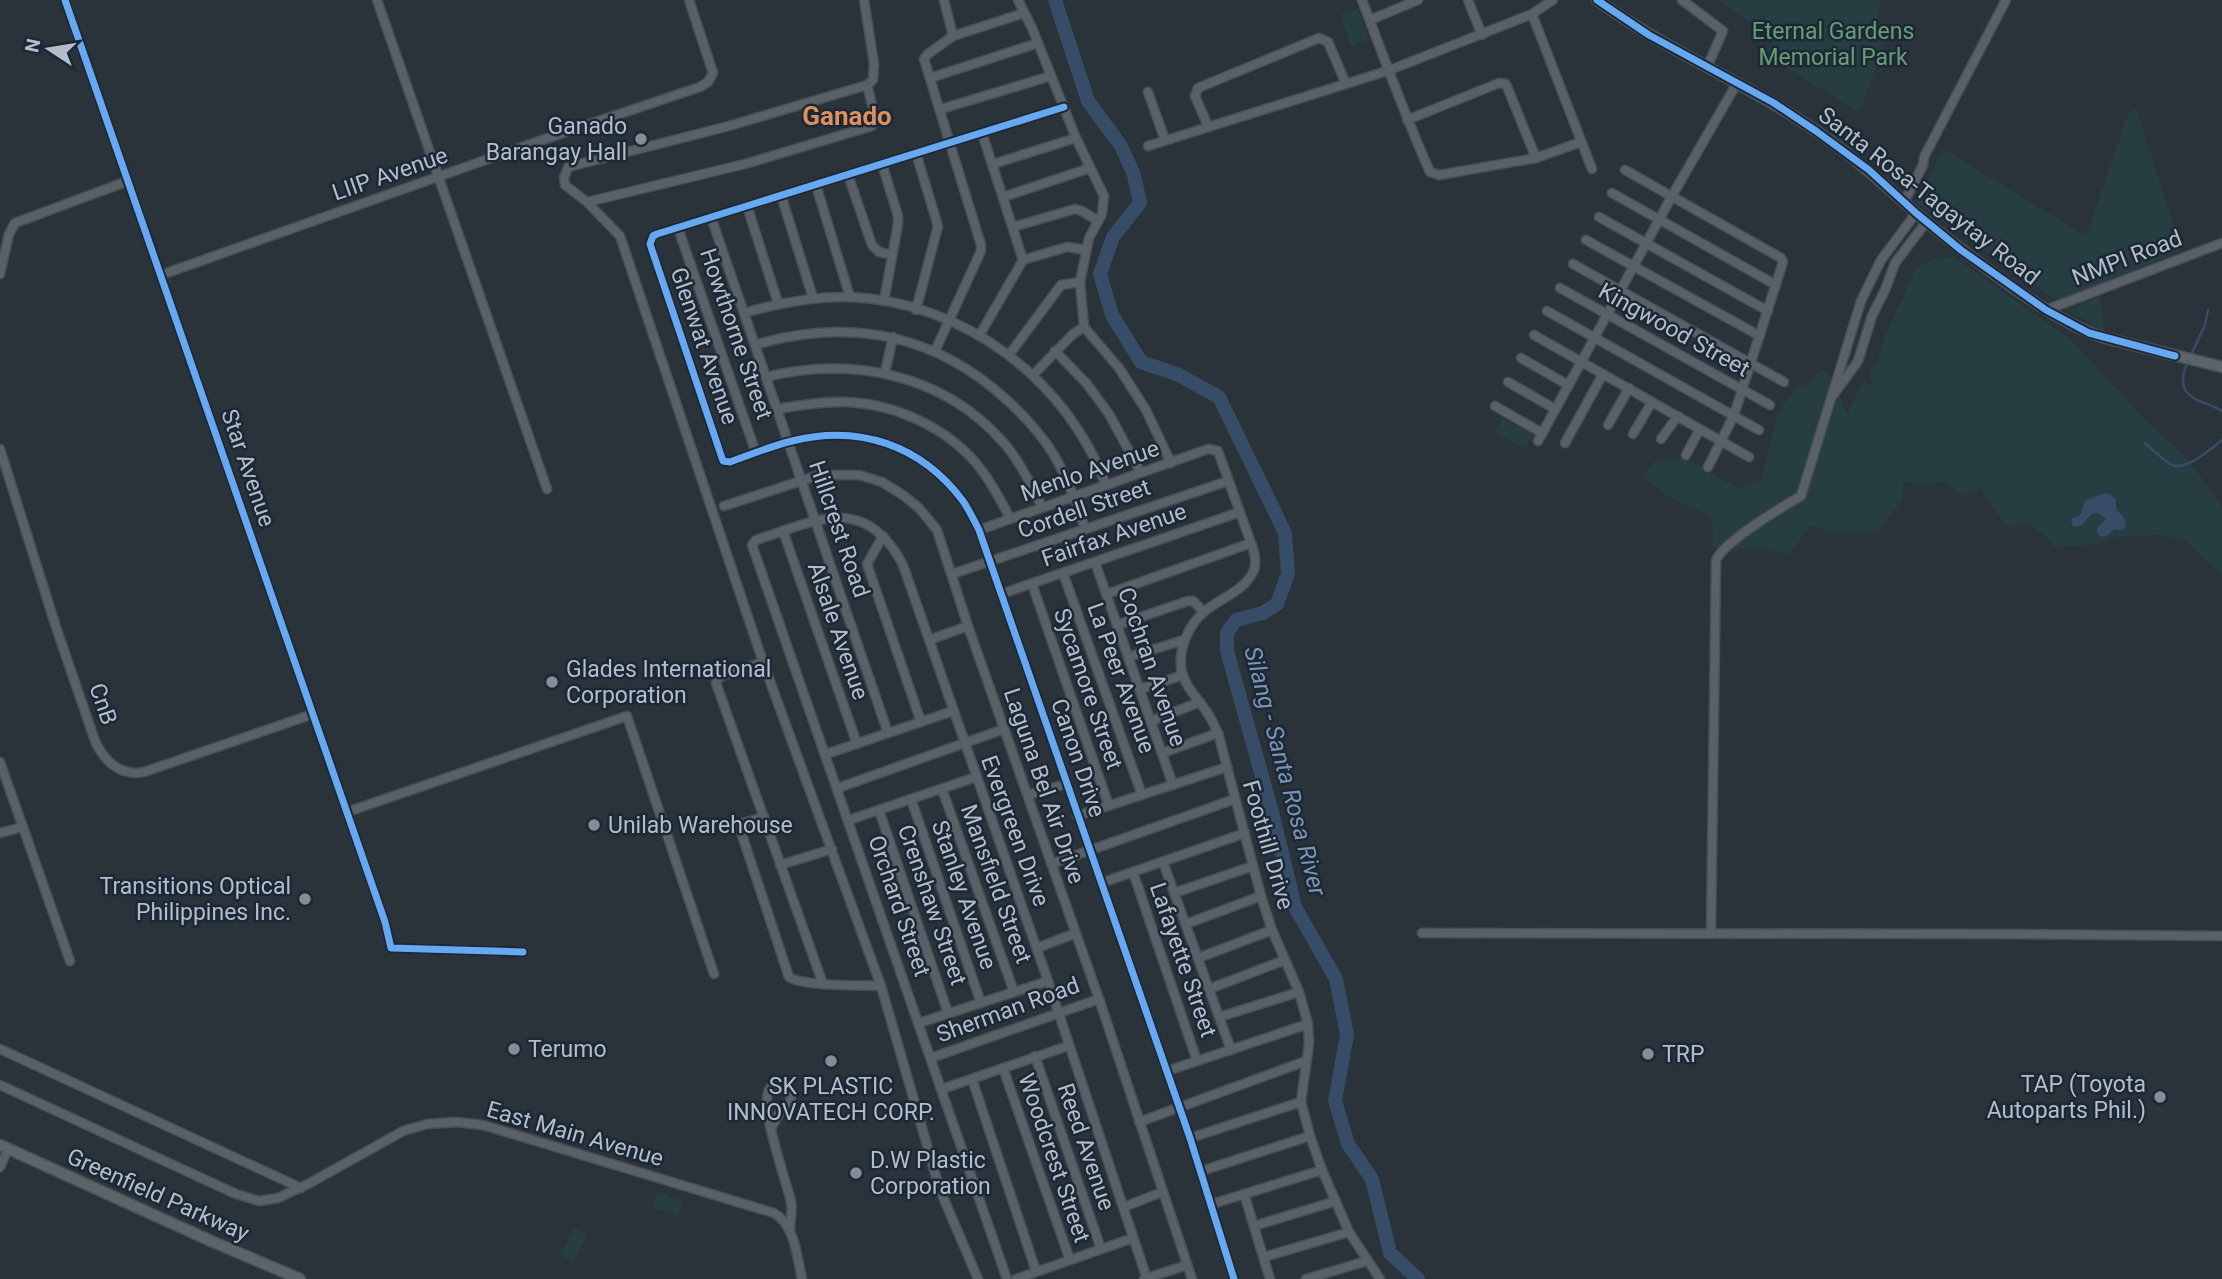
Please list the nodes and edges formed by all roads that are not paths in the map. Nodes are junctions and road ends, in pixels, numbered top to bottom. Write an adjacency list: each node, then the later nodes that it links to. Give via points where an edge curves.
1 (65, 0): 48 (street, Star Avenue)
2 (377, 0): 47 (street)
3 (689, 0): 47 (street, LIIP Avenue, via 713,73 708,82)
4 (864, 0): 27 (street, via 874,64 873,80)
5 (944, 0): 19 (street)
6 (1018, 0): 15 (street)
7 (1362, 0): 17 (street)
8 (1468, 0): 18 (street)
9 (1547, 0): 16 (street)
10 (1552, 0): 16 (street)
11 (1597, 0): 21 (main road, Santa Rosa-Tagaytay Road)
12 (1682, 0): 21 (street, via 1723,31)
13 (2006, 0): 54 (street)
14 (1414, 1): 17 (street)
15 (1024, 13): 19 (street); 20 (street)
16 (1536, 13): 18 (street); 36 (street)
17 (1370, 20): 22 (street)
18 (1482, 35): 22 (street)
19 (953, 36): 24 (street, via 925,56)
20 (1038, 43): 23 (street); 24 (street)
21 (1707, 67): 25 (main road, Santa Rosa-Tagaytay Road)
22 (1390, 70): 26 (street); 31 (street)
23 (1051, 76): 29 (street); 30 (street)
24 (930, 78): 30 (street)
25 (1737, 83): 52 (street); 54 (main road, Santa Rosa-Tagaytay Road, via 1829,140)
26 (1346, 84): 32 (street); 32 (street, via 1328,42 1319,38 1198,88 1195,96)
27 (867, 85): 55 (street, via 875,116 872,126 745,164); 55 (street, via 568,167 565,185)
28 (1148, 92): 35 (street)
29 (1064, 107): 33 (street); 34 (street)
30 (941, 109): 37 (street)
31 (1407, 120): 40 (street, via 1433,174); 40 (street, via 1504,83)
32 (1208, 126): 35 (street)
33 (982, 133): 37 (street); 42 (street)
34 (1076, 138): 42 (street); 43 (street)
35 (1165, 140): 38 (street)
36 (1581, 142): 40 (street); 44 (street)
37 (950, 143): 39 (street); 89 (street, via 981,251)
38 (1148, 146)
39 (916, 153): 41 (street); 83 (street, via 938,226)
40 (1536, 158)
41 (882, 164): 46 (street); 69 (street, via 898,215)
42 (993, 164): 53 (street)
43 (1090, 168): 53 (street); 61 (street, via 1104,196)
44 (1592, 169)
45 (1625, 170): 52 (street)
46 (848, 175): 49 (street); 69 (street, via 872,245)
47 (439, 177): 74 (street, LIIP Avenue); 140 (street)
48 (128, 181): 73 (street, via 15,223); 74 (street, Star Avenue)
49 (816, 185): 51 (street); 79 (street)
50 (1612, 193): 60 (street)
51 (782, 195): 56 (street); 80 (street)
52 (1672, 196): 60 (street); 76 (street, via 1781,258)
53 (1003, 197): 63 (street)
54 (1902, 200): 57 (main road, Santa Rosa-Tagaytay Road)
55 (587, 202): 166 (street, via 620,236)
56 (747, 206): 59 (street); 82 (street)
57 (1916, 213): 62 (main road, Santa Rosa-Tagaytay Road); 114 (street, via 1881,260 1861,302)
58 (1599, 217): 67 (street)
59 (711, 218): 64 (street); 87 (street, Hillcrest Road)
60 (1659, 220): 67 (street); 76 (street)
61 (1098, 221): 63 (street, via 1075,209); 68 (street)
62 (1927, 221): 84 (main road, Santa Rosa-Tagaytay Road); 114 (street, via 1895,263 1858,361)
63 (1013, 227): 70 (street)
64 (678, 228): 130 (street, Howthorne Street); 133 (street, Glenwat Avenue, via 657,234 651,249)
65 (1586, 240): 72 (street)
66 (2222, 243): 84 (street, NMPI Road)
67 (1646, 244): 72 (street); 86 (street)
68 (1086, 250): 70 (street, via 1066,247); 75 (street)
69 (892, 255): 81 (street)
70 (1023, 260): 92 (street)
71 (1573, 264): 78 (street)
72 (1633, 267): 78 (street); 94 (street)
73 (0, 274)
74 (161, 275): 171 (street, Star Avenue)
75 (1080, 282): 90 (street); 99 (street, via 1061,285)
76 (1776, 285): 86 (street)
77 (1560, 288): 88 (street, Kingwood Street)
78 (1620, 291): 88 (street); 102 (street)
79 (850, 297): 80 (street); 81 (street)
80 (813, 298): 82 (street)
81 (884, 301): 83 (street)
82 (778, 303): 87 (street)
83 (916, 310): 89 (street)
84 (2046, 310): 103 (main road, Santa Rosa-Tagaytay Road, via 2089,333)
85 (1547, 311): 95 (street)
86 (1768, 311): 94 (street)
87 (744, 313): 96 (street, Hillcrest Road)
88 (1607, 314): 95 (street); 112 (street, Kingwood Street)
89 (948, 320): 92 (street); 97 (street)
90 (1084, 327): 98 (street); 134 (street, via 1119,368 1146,410)
91 (1534, 335): 101 (street)
92 (979, 336): 99 (street)
93 (892, 337): 96 (street, via 823,331); 97 (street); 104 (street)
94 (1760, 337): 102 (street)
95 (1594, 338): 101 (street); 119 (street)
96 (755, 345): 107 (street, Hillcrest Road)
97 (935, 351): 141 (street, via 981,379 1028,420 1053,454)
98 (1055, 351): 106 (street); 136 (street, via 1110,414)
99 (1009, 355): 106 (street)
100 (1521, 358): 110 (street)
101 (1581, 362): 105 (street); 110 (street)
102 (1751, 363): 109 (street); 112 (street)
103 (2222, 367)
104 (885, 372): 107 (street, via 811,369); 143 (street, via 926,386 980,419 1004,443)
105 (1603, 374): 111 (street); 128 (street)
106 (1032, 375): 139 (street, via 1082,433)
107 (766, 377): 117 (street, Hillcrest Road)
108 (1508, 382): 118 (street)
109 (1784, 382)
110 (1568, 385): 118 (street)
111 (1629, 388): 113 (street); 121 (street)
112 (1741, 389): 115 (street, Kingwood Street); 119 (street)
113 (1652, 402): 120 (street); 124 (street)
114 (1829, 402): 215 (street, via 1801,496 1762,520 1716,559)
115 (1770, 405)
116 (1495, 406): 118 (street, via 1540,437)
117 (777, 408): 127 (street, Hillcrest Road); 146 (street, via 857,402 922,421 975,462)
118 (1555, 409)
119 (1734, 415): 123 (street); 126 (street)
120 (1678, 416): 122 (street); 125 (street)
121 (1608, 425)
122 (1700, 429): 126 (street); 131 (street)
123 (1759, 430)
124 (1633, 434)
125 (1661, 439)
126 (1722, 440): 132 (street); 135 (street)
127 (789, 441): 130 (street, Canon Drive); 137 (street, Hillcrest Road); 148 (street, Canon Drive, via 857,435 905,451 939,474 964,502)
128 (1566, 443)
129 (0, 449): 171 (street, CnB, via 95,741 111,764 127,772 144,772)
130 (756, 453): 133 (street, Canon Drive)
131 (1686, 455)
132 (1749, 457)
133 (726, 462)
134 (1171, 463): 136 (street, Menlo Avenue); 138 (street, Menlo Avenue, via 1213,449 1218,451)
135 (1708, 467)
136 (1141, 473): 139 (street, Menlo Avenue)
137 (802, 479): 142 (street, Laguna Bel Air Drive); 145 (street, Hillcrest Road); 156 (street, Laguna Bel Air Drive, via 859,475 903,495 937,530)
138 (1227, 481): 144 (street); 147 (street, Cordell Street)
139 (1106, 485): 141 (street, Menlo Avenue)
140 (547, 489)
141 (1074, 496): 143 (street, Menlo Avenue); 147 (street)
142 (724, 506)
143 (1042, 507): 146 (street, Menlo Avenue)
144 (1240, 512): 151 (street); 154 (street, Fairfax Avenue)
145 (816, 519): 149 (street, Evergreen Drive); 150 (street, Evergreen Drive, via 853,520); 175 (street, Hillcrest Road)
146 (1010, 519): 148 (street, Menlo Avenue)
147 (1085, 529): 153 (street, Cordell Street)
148 (979, 530): 153 (street, Canon Drive)
149 (783, 531): 152 (street, Evergreen Drive); 178 (street, Alsale Avenue)
150 (883, 536): 163 (street, Evergreen Drive, via 903,565); 173 (street, via 868,568)
151 (1251, 544): 159 (street); 160 (street, via 1256,559 1248,580)
152 (752, 545): 180 (street, Orchard Street)
153 (990, 562): 156 (street, Cordell Street); 158 (street, Canon Drive)
154 (1095, 562): 155 (street, Fairfax Avenue); 159 (street, Cochran Avenue)
155 (1063, 573): 157 (street, Fairfax Avenue); 189 (street, La Peer Avenue)
156 (952, 574): 162 (street, Laguna Bel Air Drive)
157 (1032, 584): 158 (street, Fairfax Avenue); 192 (street, Sycamore Street)
158 (1001, 594): 184 (street, Canon Drive)
159 (1107, 594): 161 (street, Cochran Avenue)
160 (1203, 612): 161 (street, via 1188,601); 164 (street)
161 (1117, 625): 165 (street, Cochran Avenue)
162 (968, 626): 163 (street); 174 (street, Laguna Bel Air Drive)
163 (929, 640): 170 (street, Evergreen Drive)
164 (1184, 640): 165 (street); 167 (street)
165 (1128, 657): 168 (street, Cochran Avenue)
166 (763, 662): 196 (street, via 719,677 716,683); 201 (street)
167 (1182, 675): 168 (street); 169 (street, Foothill Drive)
168 (1140, 689): 172 (street, Cochran Avenue)
169 (1200, 702): 172 (street); 176 (street, Foothill Drive)
170 (953, 711): 173 (street); 177 (street, Evergreen Drive)
171 (313, 714): 194 (street, Star Avenue)
172 (1151, 721): 179 (street, Cochran Avenue)
173 (921, 722): 175 (street)
174 (1004, 729): 177 (street); 188 (street, Laguna Bel Air Drive)
175 (888, 733): 178 (street)
176 (1217, 733): 179 (street); 182 (street, Foothill Drive)
177 (964, 743): 183 (street, Evergreen Drive); 186 (street)
178 (857, 744): 180 (street)
179 (1162, 753): 185 (street, Cochran Avenue)
180 (826, 754): 186 (street, Orchard Street)
181 (0, 762): 198 (street)
182 (1227, 767): 185 (street); 191 (street, Foothill Drive)
183 (976, 777): 187 (street); 217 (street, Evergreen Drive)
184 (1066, 783): 188 (street); 195 (street, Canon Drive)
185 (1173, 785): 189 (street)
186 (838, 788): 197 (street, Orchard Street)
187 (942, 789): 190 (street); 227 (street, Mansfield Street)
188 (1028, 795): 204 (street, Laguna Bel Air Drive)
189 (1142, 795): 192 (street)
190 (911, 799): 193 (street); 230 (street, Stanley Avenue)
191 (1235, 799): 200 (street, Foothill Drive); 202 (street)
192 (1109, 806): 195 (street)
193 (879, 810): 197 (street); 231 (street, Crenshaw Street)
194 (347, 812): 218 (street, Star Avenue, via 391,948); 222 (street, via 627,716)
195 (1077, 816): 202 (street, Canon Drive)
196 (764, 817): 205 (street); 224 (street, via 743,823 740,830 789,977)
197 (849, 820): 234 (street, Orchard Street)
198 (23, 827): 199 (street); 221 (street)
199 (0, 833)
200 (1245, 833): 203 (street); 206 (street, Foothill Drive)
201 (832, 849): 205 (street); 225 (street)
202 (1089, 850): 204 (street); 208 (street, Canon Drive)
203 (1163, 862): 207 (street); 209 (street)
204 (1051, 864): 213 (street, Laguna Bel Air Drive)
205 (780, 865): 224 (street)
206 (1253, 866): 209 (street); 210 (street, Foothill Drive)
207 (1132, 872): 208 (street); 241 (street, Lafayette Street)
208 (1101, 883): 244 (street, Canon Drive)
209 (1174, 893): 211 (street)
210 (1261, 896): 211 (street); 212 (street, Foothill Drive)
211 (1186, 924): 219 (street)
212 (1272, 930): 219 (street); 220 (street, Foothill Drive)
213 (1076, 933): 217 (street); 229 (street, Laguna Bel Air Drive)
214 (1422, 933): 215 (street)
215 (1711, 934): 216 (street)
216 (2222, 936)
217 (1037, 948): 223 (street, Evergreen Drive)
218 (523, 952)
219 (1198, 958): 226 (street)
220 (1286, 960): 226 (street); 228 (street, Foothill Drive)
221 (70, 961)
222 (714, 974)
223 (1048, 981): 227 (street); 232 (street, Evergreen Drive)
224 (824, 984): 225 (street)
225 (881, 986): 276 (street, via 940,1190)
226 (1209, 989): 233 (street)
227 (1014, 992): 230 (street)
228 (1299, 992): 233 (street); 235 (street, Foothill Drive)
229 (1098, 999): 232 (street, Sherman Road); 250 (street, Laguna Bel Air Drive)
230 (982, 1003): 231 (street)
231 (948, 1013): 234 (street)
232 (1058, 1013): 236 (street, Evergreen Drive); 240 (street, Sherman Road)
233 (1219, 1017): 238 (street)
234 (919, 1023): 240 (street, Orchard Street)
235 (1308, 1024): 238 (street); 242 (street, Foothill Drive)
236 (1068, 1046): 239 (street); 263 (street, Evergreen Drive)
237 (0, 1049): 258 (street)
238 (1231, 1050): 241 (street)
239 (1035, 1056): 243 (street); 268 (street, Reed Avenue)
240 (931, 1058): 247 (street, Orchard Street)
241 (1197, 1061): 244 (street)
242 (1306, 1061): 248 (street, Foothill Drive); 249 (street)
243 (1003, 1068): 245 (street); 270 (street, Woodcrest Street)
244 (1167, 1071): 249 (street, Canon Drive)
245 (972, 1079): 247 (street); 273 (street)
246 (0, 1085): 258 (street, East Main Avenue, via 248,1198 270,1200)
247 (942, 1089): 277 (street, Orchard Street)
248 (1301, 1102): 252 (street, Foothill Drive); 253 (street)
249 (1180, 1108): 250 (street); 253 (street, Canon Drive)
250 (1139, 1122): 259 (street, Laguna Bel Air Drive)
251 (771, 1128): 251 (street, via 791,1101 791,1093 782,1085 766,1094); 265 (street, via 792,1205)
252 (1310, 1136): 256 (street, Foothill Drive); 257 (street)
253 (1190, 1138): 257 (street, Canon Drive)
254 (4, 1147): 255 (street); 274 (main road, Greenfield Parkway)
255 (0, 1167)
256 (1322, 1170): 260 (street); 261 (street, Foothill Drive)
257 (1201, 1171): 262 (street, Canon Drive)
258 (301, 1188): 265 (street, East Main Avenue, via 403,1131 456,1122 483,1125 763,1209 781,1217)
259 (1162, 1192): 263 (street); 272 (street, Laguna Bel Air Drive)
260 (1244, 1194): 262 (street); 264 (street)
261 (1336, 1201): 264 (street); 266 (street, Foothill Drive)
262 (1212, 1204): 281 (street, Canon Drive)
263 (1124, 1207): 267 (street, Evergreen Drive)
264 (1254, 1226): 269 (street)
265 (790, 1231): 275 (street)
266 (1349, 1232): 269 (street); 271 (street, Foothill Drive)
267 (1133, 1238): 268 (street); 279 (street, Evergreen Drive)
268 (1101, 1249): 270 (street)
269 (1264, 1257): 282 (street)
270 (1070, 1260): 273 (street)
271 (1367, 1261): 283 (street); 284 (street, Foothill Drive)
272 (1187, 1265): 279 (street); 280 (street, Laguna Bel Air Drive)
273 (1036, 1272): 278 (street)
274 (300, 1279)
275 (802, 1279)
276 (978, 1279)
277 (1007, 1279)
278 (1016, 1279)
279 (1146, 1279)
280 (1192, 1279)
281 (1234, 1279)
282 (1270, 1279)
283 (1306, 1279)
284 (1380, 1279)

